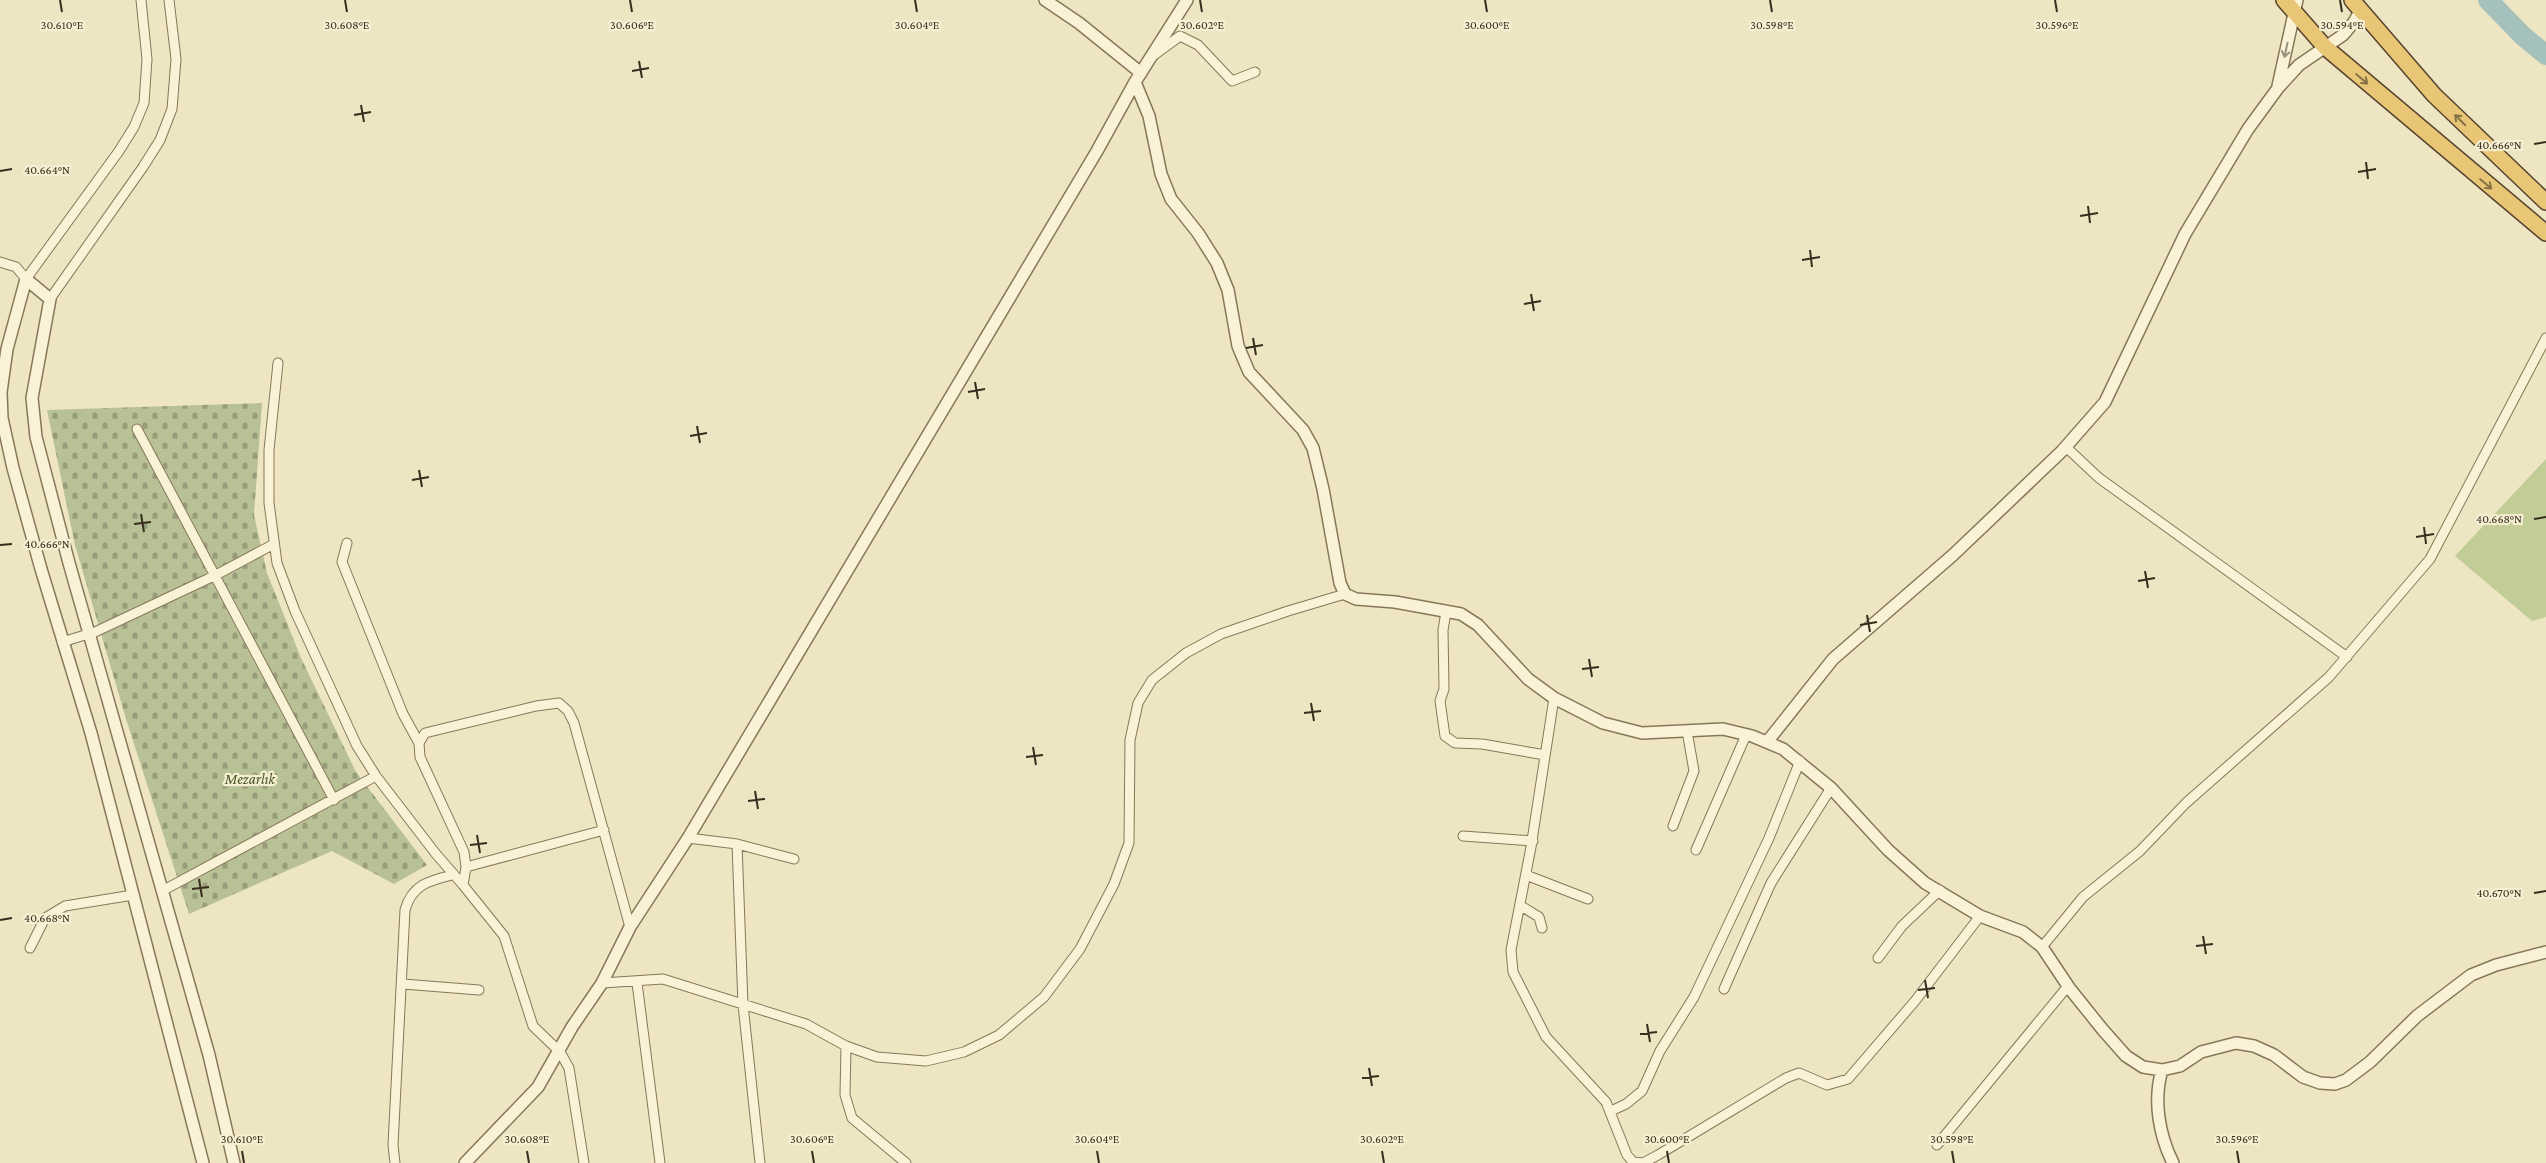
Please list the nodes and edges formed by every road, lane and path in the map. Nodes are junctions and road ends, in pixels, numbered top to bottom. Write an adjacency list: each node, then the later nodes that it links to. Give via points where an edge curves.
1 (141, 0): 16 (street, via 147,59 144,103 138,119 119,152)
2 (170, 0): 17 (street, via 176,59 172,109 160,140)
3 (1045, 0): 11 (street, via 1079,23)
4 (1187, 0): 9 (street)
5 (2284, 0): 7 (highway)
6 (2357, 5): 8 (street, via 2354,22 2343,35); 13 (highway, one-way to 6, via 2434,95)
7 (2296, 6): 8 (highway); 12 (street, one-way to 12)
8 (2325, 47): 12 (street, via 2299,65); 14 (highway, one-way to 14)
9 (1154, 55): 10 (street, via 1180,36 1198,45 1232,81); 11 (street)
10 (1255, 72)
11 (1138, 78): 25 (street, via 1161,174 1171,199 1217,263 1228,290 1238,346 1249,372 1303,430 1313,448 1340,583); 43 (street)
12 (2278, 88): 21 (street, via 2248,129 2186,234 2105,402)
13 (2546, 202)
14 (2546, 233)
15 (0, 262): 16 (street, via 16,267)
16 (26, 279): 17 (street); 28 (street, via 7,349 2,418)
17 (50, 300): 27 (street, via 32,398 36,437)
18 (2546, 338): 29 (street, via 2430,559)
19 (278, 363): 23 (street, via 269,450 269,503)
20 (137, 429): 24 (street)
21 (2066, 447): 29 (street, via 2099,478); 33 (street, via 1953,556 1833,660)
22 (347, 543): 34 (street, via 342,562 403,714)
23 (274, 544): 24 (street); 37 (street, via 277,563 295,610 357,746)
24 (214, 576): 27 (street); 39 (street)
25 (1345, 594): 26 (street, via 1356,599 1430,607); 71 (street, via 1221,634 1186,653 1152,680 1138,703 1130,740 1129,843 1114,884 1080,949 1044,997 999,1035 964,1052 926,1061 878,1057)
26 (1446, 612): 30 (street, via 1462,614 1478,625 1528,679); 35 (street, via 1443,630 1444,690 1440,701 1445,736 1455,743 1482,744)
27 (90, 634): 28 (street); 53 (street)
28 (62, 642): 54 (street)
29 (2348, 657): 60 (street, via 2186,802 2140,851 2083,897)
30 (1554, 698): 31 (street, via 1602,723 1642,733); 35 (street)
31 (1687, 731): 32 (street, via 1723,728); 40 (street, via 1694,771)
32 (1746, 735): 33 (street); 46 (street)
33 (1767, 742): 36 (street)
34 (419, 743): 41 (street, via 425,734 536,706 559,704 568,710 574,723); 48 (street, via 420,757 464,852)
35 (1545, 755): 44 (street)
36 (1800, 761): 38 (street); 74 (street, via 1769,838 1694,997 1660,1051 1642,1091)
37 (376, 776): 39 (street); 49 (street)
38 (1831, 788): 52 (street, via 1888,850 1925,883); 68 (street, via 1771,883)
39 (334, 800): 53 (street)
40 (1672, 826)
41 (604, 830): 48 (street); 58 (street)
42 (1464, 836): 44 (street)
43 (688, 838): 45 (street); 58 (street)
44 (1532, 840): 50 (street)
45 (737, 844): 47 (street); 70 (street)
46 (1696, 850)
47 (794, 859)
48 (466, 867): 51 (street)
49 (452, 875): 51 (street); 66 (street, via 419,886 409,896 405,910)
50 (1526, 876): 55 (street); 56 (street)
51 (463, 885): 72 (street, via 504,936 533,1026)
52 (1940, 890): 57 (street); 63 (street, via 1902,926)
53 (162, 891): 77 (street, via 208,1055)
54 (133, 895): 61 (street, via 64,906 44,918); 76 (street)
55 (1588, 898)
56 (1521, 906): 59 (street, via 1539,917); 74 (street, via 1511,950 1512,972 1546,1037)
57 (1980, 916): 60 (street, via 2023,932); 74 (street, via 1915,1001 1848,1079 1827,1085 1799,1073 1792,1075 1642,1163 1633,1162 1627,1155)
58 (630, 927): 65 (street)
59 (1542, 928)
60 (2042, 947): 67 (street)
61 (30, 948)
62 (2546, 952): 73 (street, via 2471,975 2416,1016 2370,1062 2335,1084 2303,1077 2274,1056 2254,1046 2236,1043 2201,1052 2180,1066)
63 (1878, 958)
64 (637, 982): 65 (street); 70 (street, via 663,979); 81 (street)
65 (602, 983): 72 (street, via 572,1027)
66 (403, 984): 69 (street); 78 (street, via 393,1145)
67 (2068, 986): 73 (street, via 2126,1056 2143,1067); 75 (street)
68 (1724, 989)
69 (479, 990)
70 (743, 1005): 71 (street, via 806,1024); 82 (street)
71 (846, 1046): 83 (street, via 845,1095 852,1118)
72 (560, 1052): 79 (street, via 538,1087); 80 (street, via 569,1068)
73 (2162, 1070): 84 (street, via 2158,1085 2159,1117)
74 (1611, 1111)
75 (1937, 1145)
76 (203, 1163)
77 (234, 1163)
78 (395, 1163)
79 (465, 1163)
80 (584, 1163)
81 (660, 1163)
82 (760, 1163)
83 (906, 1163)
84 (2173, 1163)

